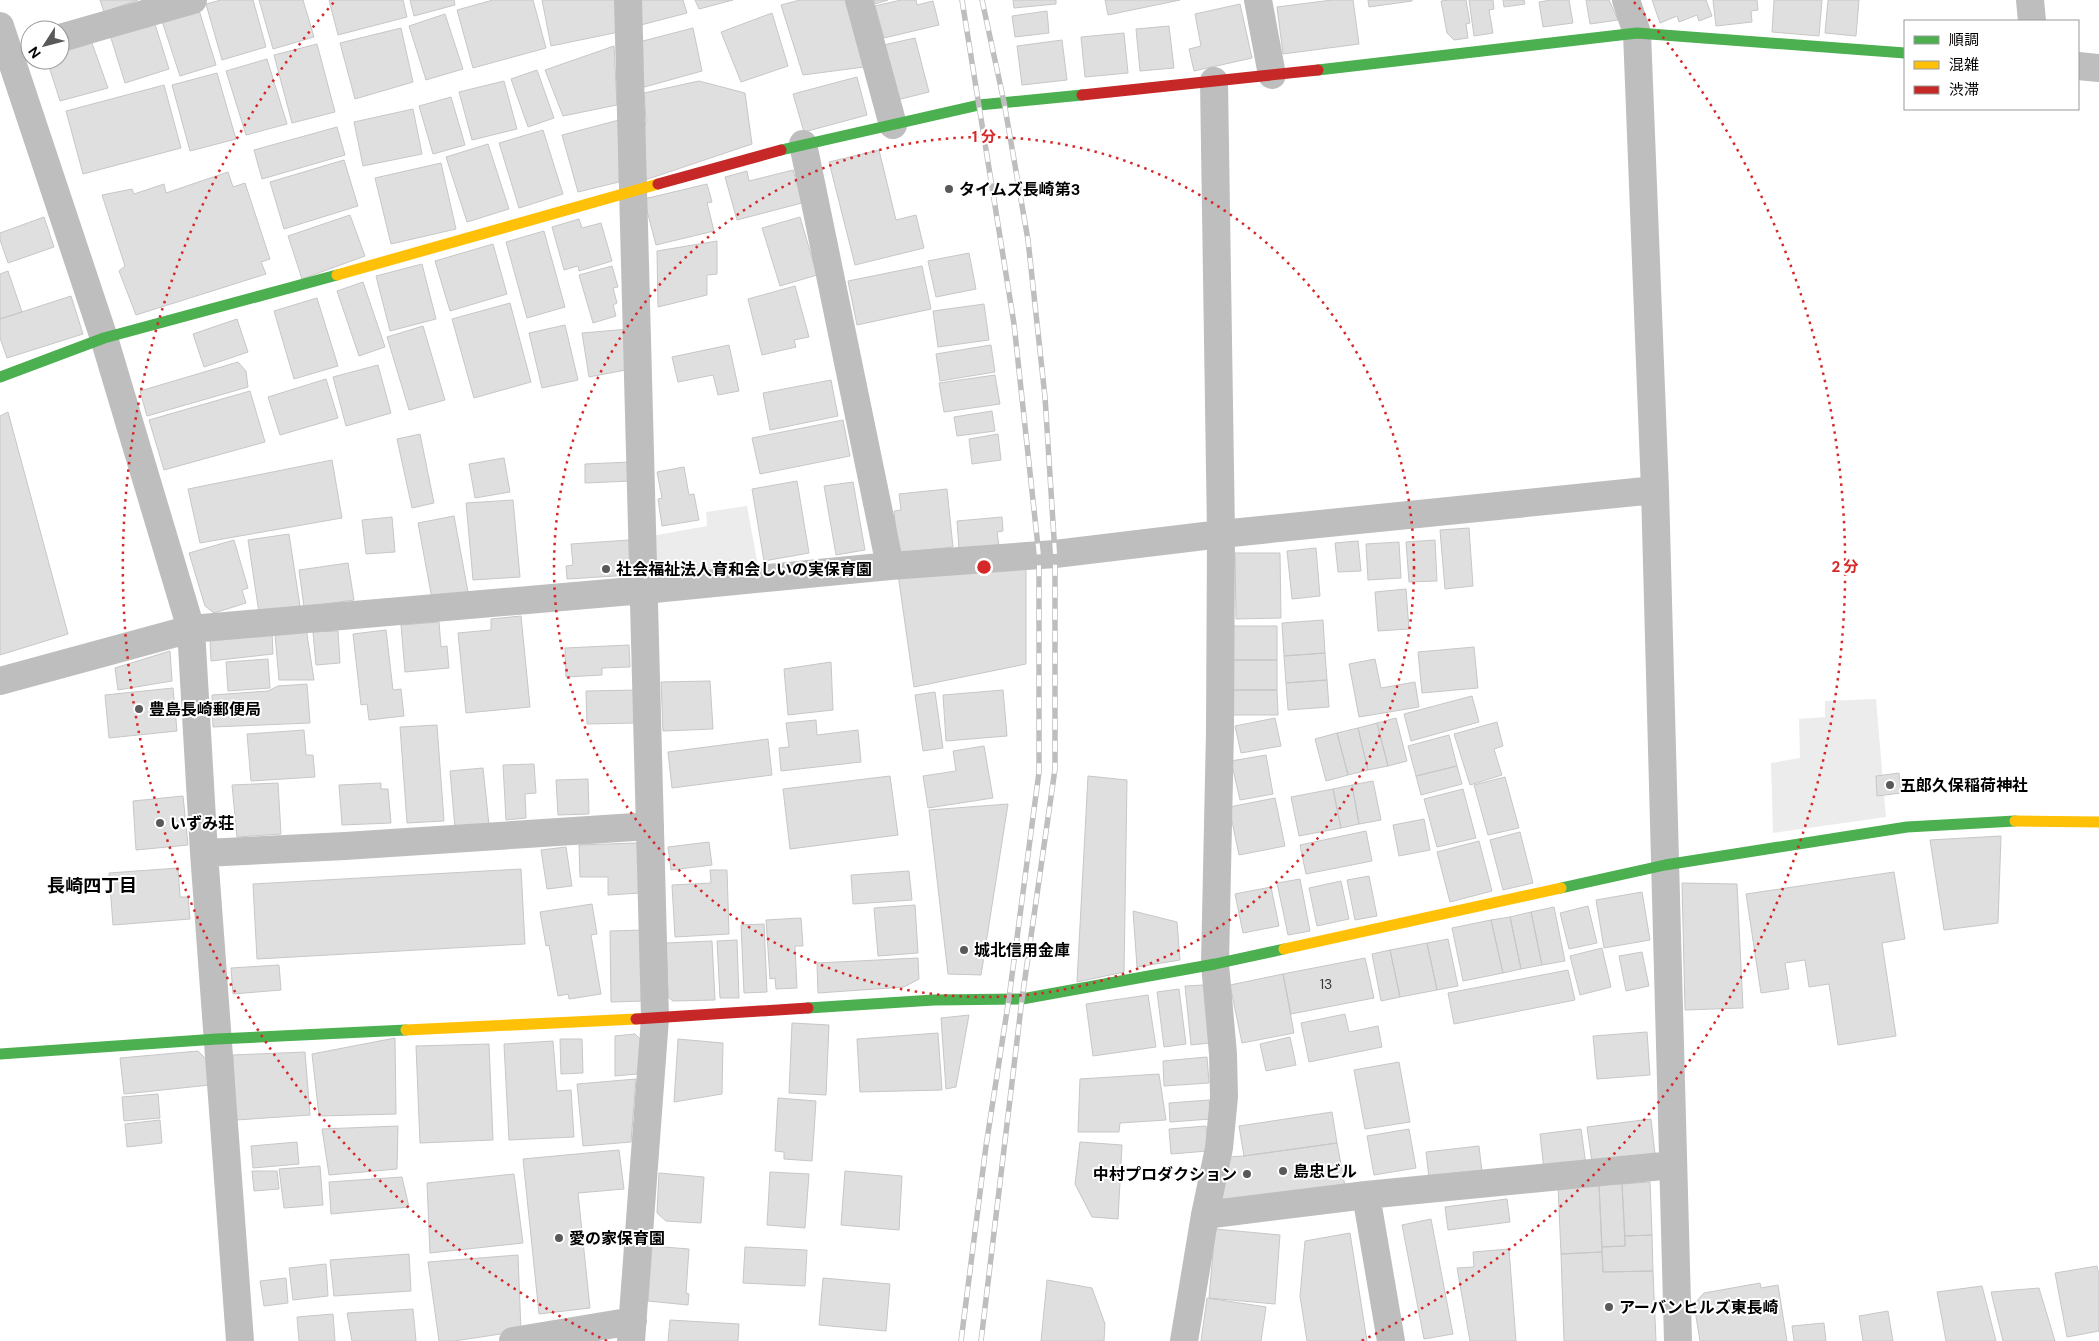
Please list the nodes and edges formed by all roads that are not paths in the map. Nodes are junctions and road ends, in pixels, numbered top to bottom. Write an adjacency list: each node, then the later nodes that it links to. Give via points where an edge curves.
1 (193, 0): 10 (street)
2 (628, 0): 19 (street)
3 (859, 0): 17 (street)
4 (1258, 0): 15 (street)
5 (1626, 0): 9 (street)
6 (2030, 0): 7 (street)
7 (2032, 20)
8 (0, 26): 11 (street)
9 (1637, 33): 12 (street); 15 (street); 22 (street)
10 (70, 35)
11 (13, 51): 20 (street)
12 (1904, 53)
13 (2079, 66): 14 (street)
14 (2099, 68)
15 (1272, 75): 16 (street)
16 (1214, 81): 17 (street, via 979,105); 23 (street)
17 (893, 124): 18 (street)
18 (803, 144): 19 (street); 24 (street)
19 (632, 191): 20 (street); 25 (street)
20 (104, 338): 21 (street); 26 (street)
21 (0, 377)
22 (1655, 490): 23 (street); 31 (street)
23 (1221, 534): 24 (street, via 1054,554); 32 (street)
24 (890, 566): 25 (street)
25 (644, 590): 26 (street); 29 (street)
26 (191, 628): 27 (street); 30 (street)
27 (0, 681)
28 (2099, 822): 31 (street, via 2018,821 1908,827)
29 (650, 826): 30 (street); 33 (street)
30 (204, 853): 34 (street)
31 (1665, 865): 32 (street); 36 (street)
32 (1215, 964): 33 (street, via 1022,999 934,1000); 38 (street, via 1224,1097 1219,1148)
33 (655, 1018): 34 (street); 39 (street)
34 (217, 1039): 35 (street); 40 (street)
35 (0, 1054)
36 (1673, 1164): 37 (street); 44 (street)
37 (1366, 1195): 38 (street); 43 (street)
38 (1204, 1215): 42 (street)
39 (632, 1331): 41 (street)
40 (240, 1341)
41 (512, 1341)
42 (1184, 1341)
43 (1391, 1341)
44 (1678, 1341)

